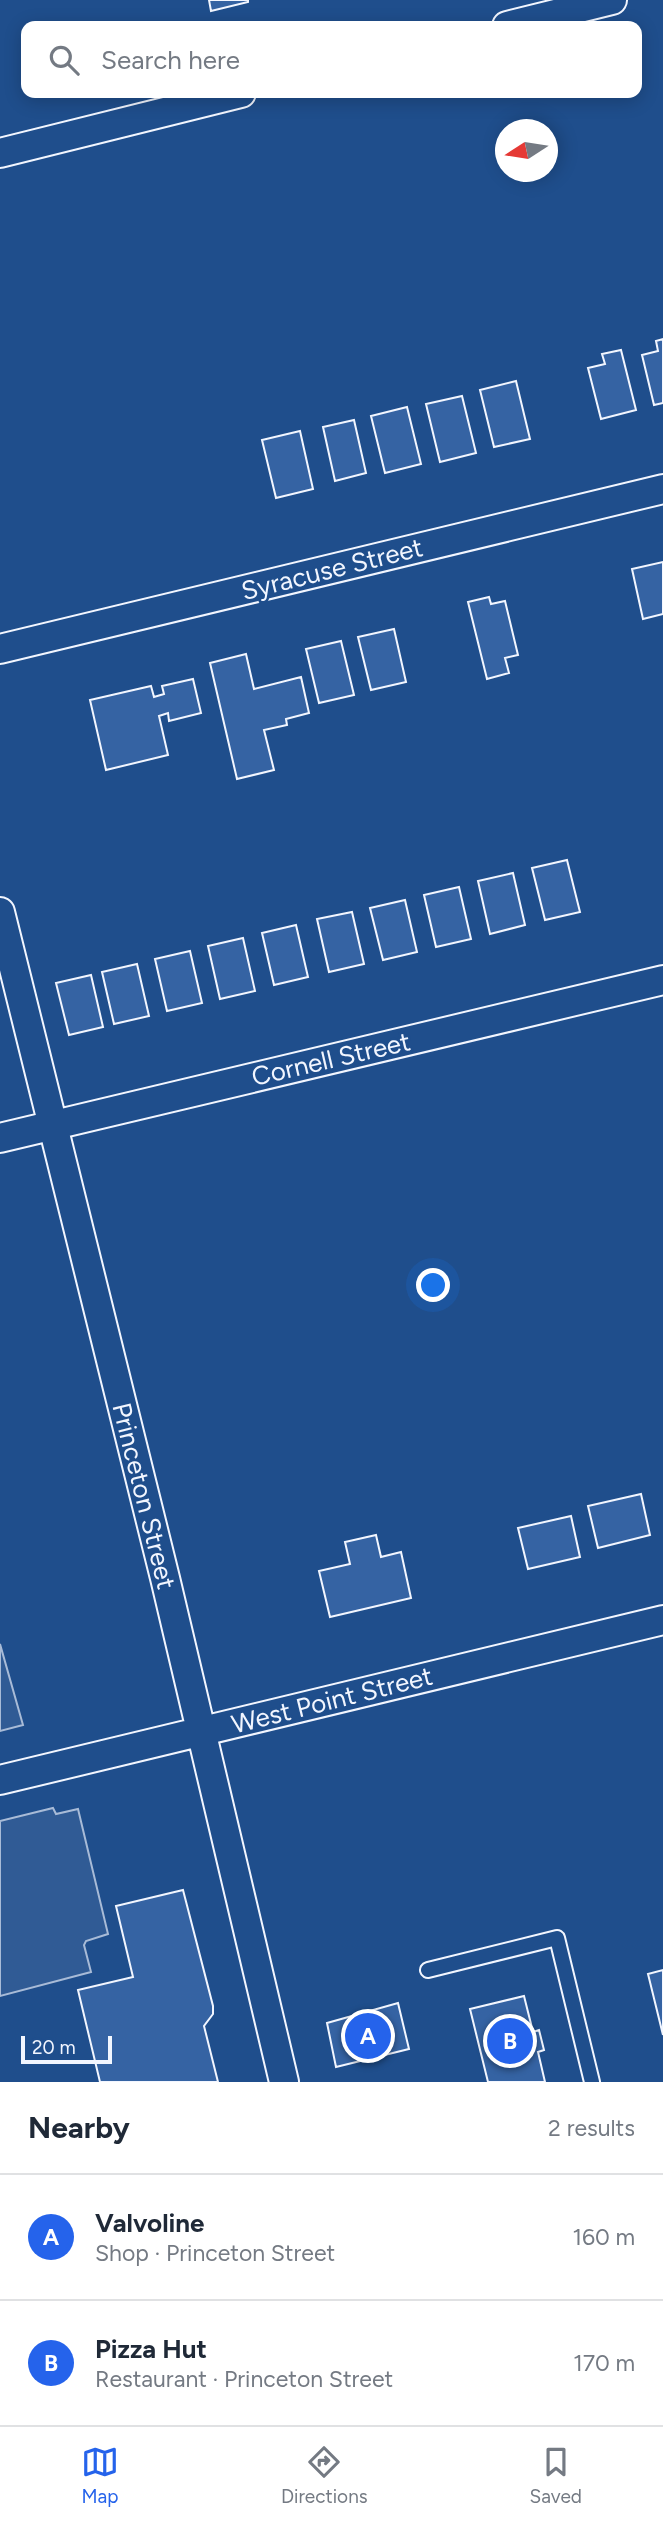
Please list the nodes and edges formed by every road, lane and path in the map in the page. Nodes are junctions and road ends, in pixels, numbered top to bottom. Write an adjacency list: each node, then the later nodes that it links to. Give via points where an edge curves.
1 (612, 0): 2 (street)
2 (527, 21)
3 (221, 98): 4 (street)
4 (0, 153)
5 (663, 489): 6 (street, Syracuse Street)
6 (0, 649)
7 (0, 912): 9 (street, Princeton Street)
8 (663, 980): 9 (street, Cornell Street)
9 (52, 1125): 10 (street, Cornell Street); 12 (street, Princeton Street)
10 (0, 1138)
11 (663, 1620): 12 (street, West Point Street)
12 (200, 1732): 13 (street, West Point Street); 15 (street, Princeton Street)
13 (0, 1780)
14 (428, 1970): 16 (lane, via 557,1938)
15 (284, 2082)
16 (592, 2082)

